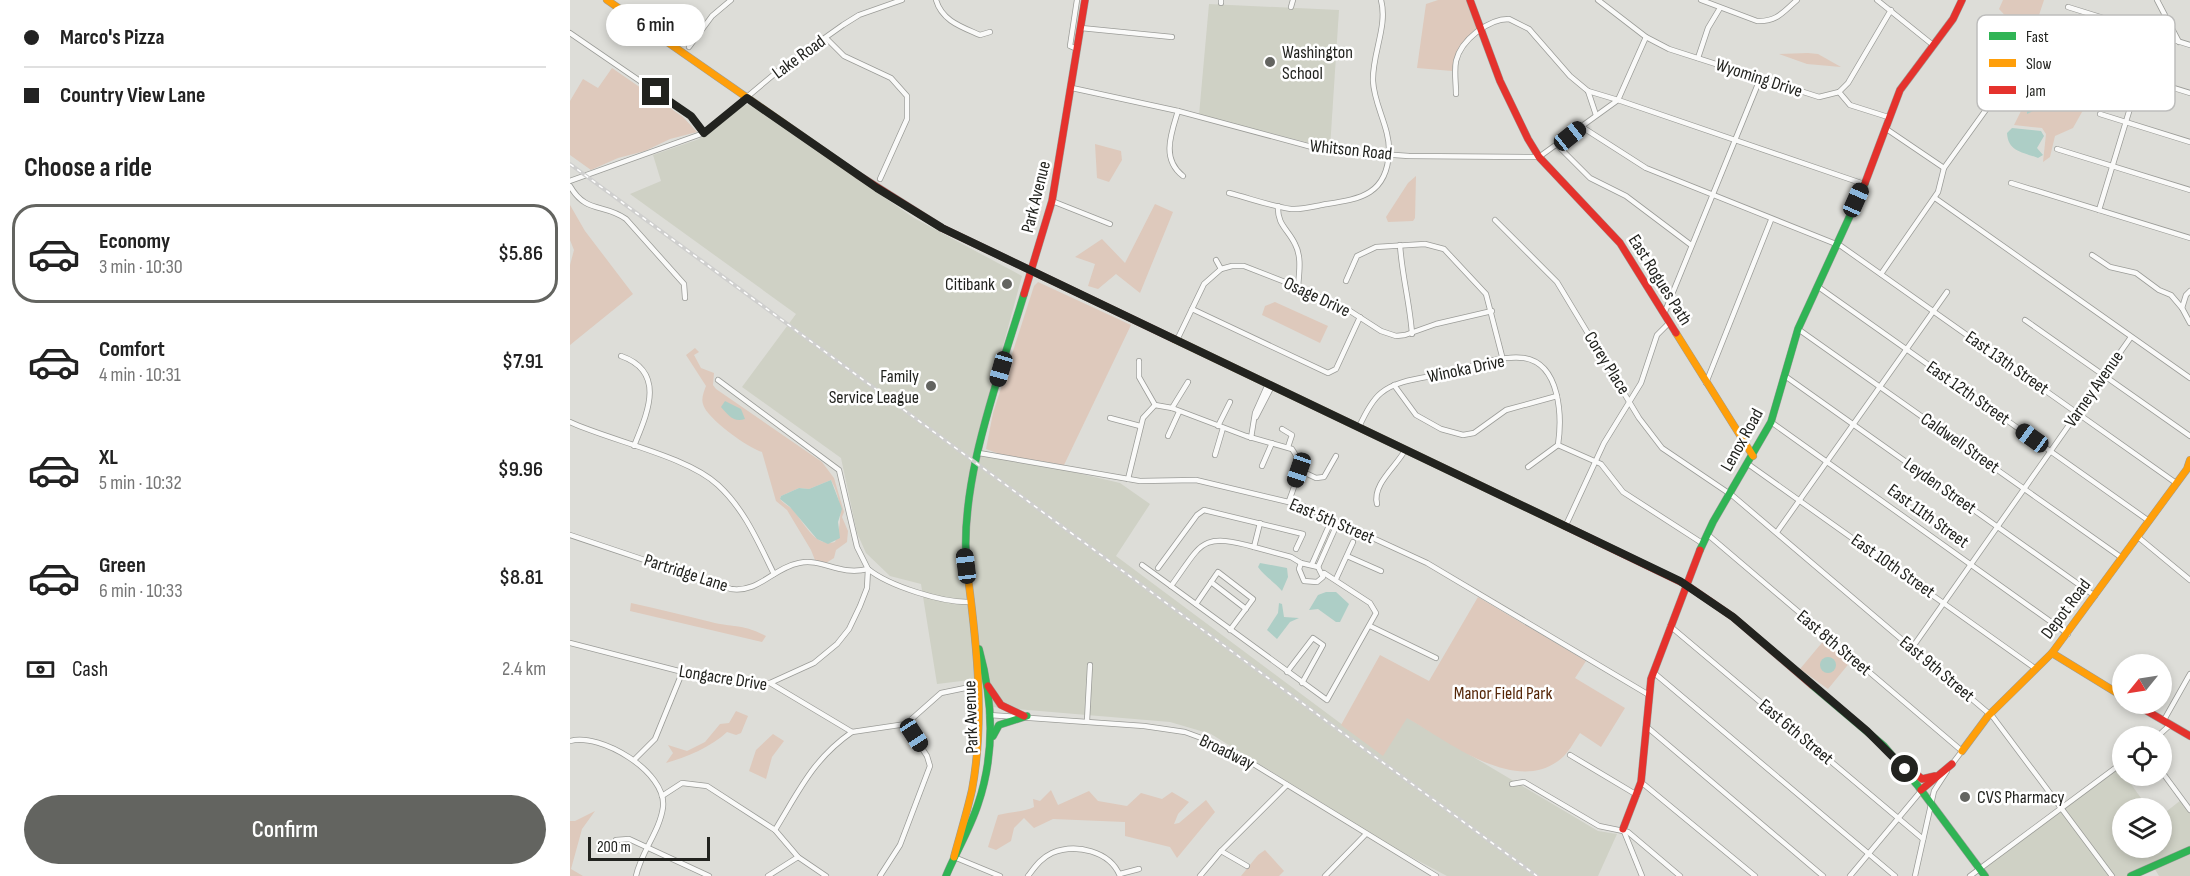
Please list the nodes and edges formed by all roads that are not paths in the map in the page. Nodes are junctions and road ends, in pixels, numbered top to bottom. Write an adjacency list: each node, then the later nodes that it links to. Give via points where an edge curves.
1 (607, 0): 46 (main road)
2 (731, 0): 34 (street, via 712,16)
3 (903, 0): 29 (street, Lake Road, via 859,15)
4 (936, 0): 24 (street, via 952,22 980,35)
5 (1077, 0): 35 (street, via 1070,46)
6 (1085, 0): 22 (main road, Park Avenue)
7 (1293, 0): 16 (street)
8 (1381, 0): 62 (street, via 1383,23 1373,80)
9 (1470, 0): 23 (main road, East Rogues Path)
10 (1598, 0): 28 (street, Wyoming Drive)
11 (1701, 0): 18 (street)
12 (1797, 0): 18 (street, via 1781,16 1766,21)
13 (1877, 0): 19 (street)
14 (1962, 0): 32 (main road, Lenox Road)
15 (2157, 0): 21 (street)
16 (1291, 7)
17 (2068, 7): 20 (street)
18 (1720, 8): 36 (street)
19 (1891, 10): 32 (street); 41 (street, via 1854,74)
20 (2094, 15)
21 (2165, 15)
22 (1081, 28): 27 (street); 35 (main road, Park Avenue)
23 (1481, 29): 40 (street, via 1503,19 1520,22); 44 (street, via 1462,47 1456,59); 63 (main road, East Rogues Path, via 1510,106)
24 (990, 32)
25 (570, 33): 57 (street, via 691,116)
26 (2175, 34): 31 (street)
27 (1172, 37)
28 (1646, 37): 36 (street, Wyoming Drive); 47 (street)
29 (826, 38): 45 (street, via 844,56 891,78); 46 (street, Lake Road)
30 (2175, 41): 31 (street)
31 (2179, 42): 33 (street)
32 (1933, 45): 53 (main road, Lenox Road, via 1900,90)
33 (2190, 45)
34 (688, 47)
35 (1078, 49): 38 (main road, Park Avenue)
36 (1698, 58): 37 (street, Wyoming Drive)
37 (1760, 79): 41 (street, Wyoming Drive, via 1819,97); 58 (street)
38 (1072, 88): 48 (street, Whitson Road); 76 (main road, Park Avenue)
39 (2175, 89): 42 (street)
40 (1588, 91): 47 (street); 52 (street)
41 (1839, 92): 53 (street, via 1850,105)
42 (2190, 93)
43 (914, 94): 45 (street)
44 (1456, 94)
45 (907, 96): 67 (street, via 907,118)
46 (747, 98): 57 (street, Lake Road); 89 (main road, via 908,208)
47 (1618, 100): 52 (street); 58 (street)
48 (1178, 111): 62 (street, Whitson Road, via 1323,150); 66 (street, via 1169,154 1173,167)
49 (1985, 111): 65 (street)
50 (2129, 111): 54 (street)
51 (2100, 114): 54 (street)
52 (1596, 115): 55 (street)
53 (1888, 117): 56 (main road, Lenox Road)
54 (2126, 122): 59 (street); 64 (street)
55 (1582, 127): 60 (street); 74 (street, East 13th Street, via 1646,168)
56 (1886, 128): 65 (street); 70 (main road, Lenox Road)
57 (704, 133): 68 (street, Lake Road)
58 (1734, 139): 70 (street); 74 (street)
59 (2190, 142)
60 (1558, 146): 63 (street); 84 (street, via 1590,178 1626,196)
61 (2057, 149): 64 (street)
62 (1389, 154): 63 (street, Whitson Road); 77 (street, via 1377,187 1360,198 1301,209)
63 (1539, 157): 102 (main road, East Rogues Path, via 1620,243)
64 (2112, 166): 72 (street); 78 (street)
65 (1944, 168): 75 (street)
66 (1183, 176)
67 (880, 179)
68 (570, 181)
69 (2012, 183): 78 (street)
70 (1864, 184): 85 (main road, Lenox Road)
71 (570, 186): 97 (street, via 579,201 618,214 634,227 684,284)
72 (2190, 190)
73 (1229, 193): 77 (street)
74 (1711, 195): 80 (street, East 13th Street); 84 (street)
75 (1935, 198): 90 (street); 109 (street)
76 (1052, 201): 81 (street); 89 (main road, Park Avenue)
77 (1278, 206): 92 (street, via 1278,219 1299,255)
78 (2099, 210): 82 (street)
79 (1495, 220): 127 (street, Corey Place, via 1557,282)
80 (1771, 220): 85 (street, East 13th Street); 122 (street)
81 (1110, 224)
82 (2190, 238)
83 (1400, 245): 91 (street, via 1365,251 1352,263); 100 (street, via 1425,244 1444,249 1481,287); 108 (street)
84 (1691, 245): 102 (street)
85 (1836, 245): 90 (street, East 13th Street); 93 (main road, Lenox Road)
86 (2092, 255): 96 (street, via 2110,267 2136,273)
87 (1216, 260): 88 (street)
88 (1221, 269): 92 (street, Osage Drive, via 1244,266); 99 (street, via 1204,284)
89 (1031, 271): 110 (main road); 150 (main road, Park Avenue)
90 (1881, 274): 101 (street, East 13th Street)
91 (1346, 281)
92 (1298, 286): 103 (street, Osage Drive)
93 (1817, 286): 107 (main road, Lenox Road); 111 (street, East 12th Street)
94 (2189, 291): 96 (street); 98 (street)
95 (1947, 292): 101 (street)
96 (2172, 295): 98 (street)
97 (685, 298)
98 (2182, 308): 106 (street)
99 (1192, 309): 110 (street); 115 (street)
100 (1492, 310): 108 (street, Osage Drive); 113 (street)
101 (1934, 311): 111 (street); 132 (street, East 13th Street)
102 (1664, 314): 105 (main road, East Rogues Path)
103 (1360, 317): 108 (street, Osage Drive, via 1396,336); 115 (street)
104 (2025, 320): 116 (street)
105 (1669, 323): 122 (main road, East Rogues Path); 127 (street, via 1657,335 1646,373)
106 (2190, 323)
107 (1798, 329): 117 (main road, Lenox Road); 125 (street, Caldwell Street)
108 (1412, 334)
109 (2131, 337): 116 (street, Varney Avenue); 118 (street)
110 (1177, 340): 123 (main road)
111 (1907, 350): 125 (street); 149 (street, East 12th Street)
112 (621, 356): 146 (street, via 633,360 645,374 651,399)
113 (1503, 360): 124 (street, Winoka Drive); 126 (street, Winoka Drive, via 1532,361 1550,379)
114 (1139, 361): 129 (street, via 1139,377)
115 (1331, 373): 119 (street)
116 (2104, 375): 132 (street, Varney Avenue); 142 (street)
117 (1785, 376): 135 (main road, Lenox Road); 136 (street, Leyden Street)
118 (2190, 378)
119 (1333, 379)
120 (718, 380): 191 (street, via 839,470 856,547)
121 (1188, 382): 130 (street)
122 (1706, 382): 153 (main road, East Rogues Path)
123 (1270, 385): 139 (main road); 143 (street)
124 (1394, 385): 126 (street, via 1416,415 1463,435 1474,433 1506,410); 139 (street, Winoka Drive, via 1376,398)
125 (1881, 387): 136 (street); 164 (street, Caldwell Street)
126 (1557, 396): 145 (street, Winoka Drive, via 1561,425)
127 (1630, 400): 155 (street); 165 (street, Corey Place, via 1662,448)
128 (1230, 402): 138 (street)
129 (1155, 405): 130 (street); 137 (street, via 1146,412)
130 (1172, 408): 131 (street)
131 (1179, 412): 138 (street); 141 (street)
132 (2078, 413): 149 (street, Varney Avenue); 163 (street, East 13th Street)
133 (1110, 418): 137 (street)
134 (570, 422): 146 (street)
135 (1771, 422): 153 (main road, Lenox Road); 156 (street, East 11th Street)
136 (1854, 425): 156 (street); 174 (street, Leyden Street)
137 (1140, 426): 162 (street)
138 (1221, 427): 143 (street); 151 (street)
139 (1359, 428): 148 (main road)
140 (1282, 429): 147 (street, via 1292,435)
141 (1168, 436)
142 (2190, 436)
143 (1251, 438): 144 (street)
144 (1272, 443): 147 (street); 158 (street)
145 (1558, 445): 155 (street); 159 (street)
146 (634, 446): 194 (street, via 689,466 717,484 747,519)
147 (1288, 447): 160 (street, via 1296,455)
148 (1405, 450): 168 (street, via 1400,462 1383,479); 173 (main road)
149 (2051, 451): 164 (street, Varney Avenue); 170 (street, East 12th Street)
150 (979, 453): 162 (street, East 5th Street); 201 (main road, Park Avenue, via 964,529)
151 (1215, 455)
152 (1336, 456): 160 (street, via 1320,479)
153 (1753, 456): 157 (main road, Lenox Road)
154 (2190, 460): 161 (main road, Depot Road)
155 (1595, 462): 173 (street); 180 (street, via 1601,464 1623,492)
156 (1827, 462): 167 (street); 188 (street, East 11th Street)
157 (1748, 464): 165 (main road, Lenox Road); 167 (street, East 10th Street)
158 (1262, 466)
159 (1528, 467)
160 (1299, 470): 166 (street)
161 (2188, 470): 163 (main road, Depot Road)
162 (1128, 479): 166 (street, East 5th Street, via 1196,480)
163 (2176, 483): 170 (main road, Depot Road)
164 (2024, 488): 174 (street, Varney Avenue); 184 (street, Caldwell Street)
165 (1729, 494): 175 (street, East 9th Street); 176 (main road, Lenox Road)
166 (1289, 501): 169 (street, East 5th Street)
167 (1801, 501): 175 (street); 202 (street, East 10th Street)
168 (1377, 504)
169 (1332, 519): 171 (street, East 5th Street); 186 (street)
170 (2149, 521): 178 (main road, Depot Road)
171 (1338, 522): 189 (street); 227 (street, East 5th Street, via 1427,563)
172 (1260, 523): 181 (street); 182 (street, via 1303,534); 190 (street, via 1202,511)
173 (1566, 525): 198 (main road)
174 (1998, 527): 188 (street, Varney Avenue); 200 (street, Leyden Street)
175 (1777, 532): 211 (street, East 9th Street)
176 (1707, 534): 180 (main road, Lenox Road); 242 (street, East 8th Street)
177 (570, 535): 194 (street, Partridge Lane, via 731,589 754,587)
178 (2138, 537): 184 (main road, Depot Road); 196 (street)
179 (1353, 542): 183 (street)
180 (1702, 543): 198 (main road, Lenox Road)
181 (1254, 547): 185 (street); 199 (street, via 1226,539 1208,541)
182 (1296, 549)
183 (1347, 556): 192 (street); 195 (street)
184 (2122, 558): 200 (main road, Depot Road)
185 (1301, 563): 186 (street); 193 (street, via 1304,581 1317,582)
186 (1312, 564): 189 (street)
187 (1142, 565): 199 (street)
188 (1971, 565): 202 (street, Varney Avenue); 208 (street, East 11th Street)
189 (1318, 567): 193 (street)
190 (1158, 568)
191 (868, 569): 194 (street, Partridge Lane, via 847,572 814,562 800,563); 201 (street, via 900,587); 223 (street, via 867,588 860,606 837,644 814,663)
192 (1381, 571)
193 (1324, 573): 195 (street)
194 (774, 574)
195 (1336, 579): 206 (street, via 1374,607 1376,615)
196 (2190, 580)
197 (1211, 582): 203 (street); 204 (street); 204 (street, via 1218,572 1254,599)
198 (1685, 584): 205 (main road, Lenox Road); 246 (main road, via 1733,617)
199 (1171, 586): 203 (street)
200 (2095, 596): 208 (main road, Depot Road)
201 (970, 602): 210 (main road, Park Avenue)
202 (1944, 603): 211 (street, Varney Avenue); 216 (street, East 10th Street)
203 (1196, 604): 207 (street)
204 (1246, 609): 207 (street)
205 (1669, 625): 218 (main road, Lenox Road); 262 (street, East 6th Street)
206 (1370, 626): 214 (street); 224 (street, via 1328,699)
207 (1230, 630): 217 (street)
208 (2068, 634): 212 (main road, Depot Road)
209 (570, 642): 219 (street, Longacre Drive)
210 (977, 644): 213 (main road, Park Avenue); 222 (main road, Park Avenue)
211 (1912, 648): 229 (street, East 9th Street)
212 (2052, 653): 216 (main road, Depot Road); 226 (main road)
213 (977, 654): 221 (main road, Park Avenue); 231 (main road, via 985,712)
214 (1436, 658)
215 (1090, 665): 233 (street)
216 (2036, 669): 229 (main road, Depot Road)
217 (1287, 672): 224 (street); 224 (street, via 1313,638 1323,645)
218 (1653, 672): 227 (main road, Lenox Road); 271 (street)
219 (682, 673): 223 (street, Longacre Drive, via 734,682); 245 (street, via 656,740)
220 (2190, 674): 234 (street)
221 (977, 680): 225 (street); 228 (main road, Park Avenue)
222 (986, 682): 231 (main road, Park Avenue); 232 (main road, via 1001,705)
223 (770, 683): 239 (street, Longacre Drive)
224 (1302, 683)
225 (962, 689): 228 (street, via 971,690); 235 (street, via 941,693)
226 (2112, 690)
227 (1649, 695): 237 (main road, Lenox Road)
228 (978, 697): 238 (main road, Park Avenue)
229 (1990, 714): 242 (main road, Depot Road); 260 (street, East 9th Street)
230 (2152, 714): 234 (main road)
231 (989, 715): 232 (street, Broadway); 238 (main road, via 981,720); 244 (main road, Park Avenue)
232 (1027, 716): 233 (street, Broadway); 244 (main road, via 996,727)
233 (1087, 721): 252 (street, Broadway, via 1185,732 1225,748)
234 (2167, 723): 236 (street); 240 (main road)
235 (906, 724): 239 (street); 283 (street, via 930,766 900,845)
236 (2165, 726)
237 (1646, 727): 250 (main road, Lenox Road); 292 (street)
238 (978, 731): 254 (main road, Park Avenue)
239 (852, 732): 264 (street, via 815,764)
240 (2190, 736)
241 (570, 741): 245 (street, via 601,742)
242 (1962, 751): 247 (street, Depot Road)
243 (1570, 755): 256 (street)
244 (988, 756): 259 (main road, Park Avenue)
245 (634, 760): 257 (street)
246 (1897, 760): 249 (main road, via 1903,760 1922,779); 255 (main road)
247 (1952, 764): 249 (main road, Depot Road); 258 (street, Depot Road, via 1934,790)
248 (2112, 770): 260 (street)
249 (1935, 776): 255 (main road, Depot Road)
250 (1641, 782): 256 (main road, Lenox Road); 291 (street)
251 (1512, 784): 263 (street, via 1524,782 1599,826)
252 (1287, 785): 265 (street, Broadway); 269 (street)
253 (2172, 786): 261 (street)
254 (972, 789): 259 (main road, via 970,806); 273 (main road, Park Avenue)
255 (1921, 790): 258 (main road); 262 (street)
256 (1637, 795): 263 (main road, Lenox Road)
257 (662, 796): 264 (street, via 682,783 707,786); 268 (street, via 662,812)
258 (1931, 802): 266 (street, Depot Road); 276 (main road)
259 (978, 805): 273 (main road, Park Avenue)
260 (2062, 808): 276 (street); 298 (street, East 9th Street)
261 (2190, 810)
262 (1899, 818): 266 (street, East 6th Street); 271 (street)
263 (1623, 829): 289 (street); 290 (street)
264 (775, 830): 272 (street)
265 (1365, 835): 278 (street, Broadway); 288 (street)
266 (1923, 839): 295 (street, Depot Road)
267 (616, 840): 268 (street, via 629,839)
268 (647, 847): 279 (street); 280 (street)
269 (1221, 850): 274 (street); 287 (street)
270 (2190, 850): 299 (main road)
271 (1869, 854): 293 (street); 294 (street)
272 (798, 857): 281 (street); 282 (street)
273 (954, 857): 284 (main road, Park Avenue); 285 (street)
274 (1247, 866)
275 (1139, 869): 277 (street)
276 (1980, 869): 296 (street); 297 (main road)
277 (1120, 875): 286 (street, via 1107,857 1098,852 1067,851 1051,854)
278 (1432, 875)
279 (636, 876)
280 (709, 876)
281 (768, 876)
282 (826, 876)
283 (880, 876)
284 (946, 876)
285 (1000, 876)
286 (1028, 876)
287 (1200, 876)
288 (1325, 876)
289 (1642, 876)
290 (1680, 876)
291 (1755, 876)
292 (1823, 876)
293 (1850, 876)
294 (1895, 876)
295 (1916, 876)
296 (1971, 876)
297 (1985, 876)
298 (2112, 876)
299 (2132, 876)

